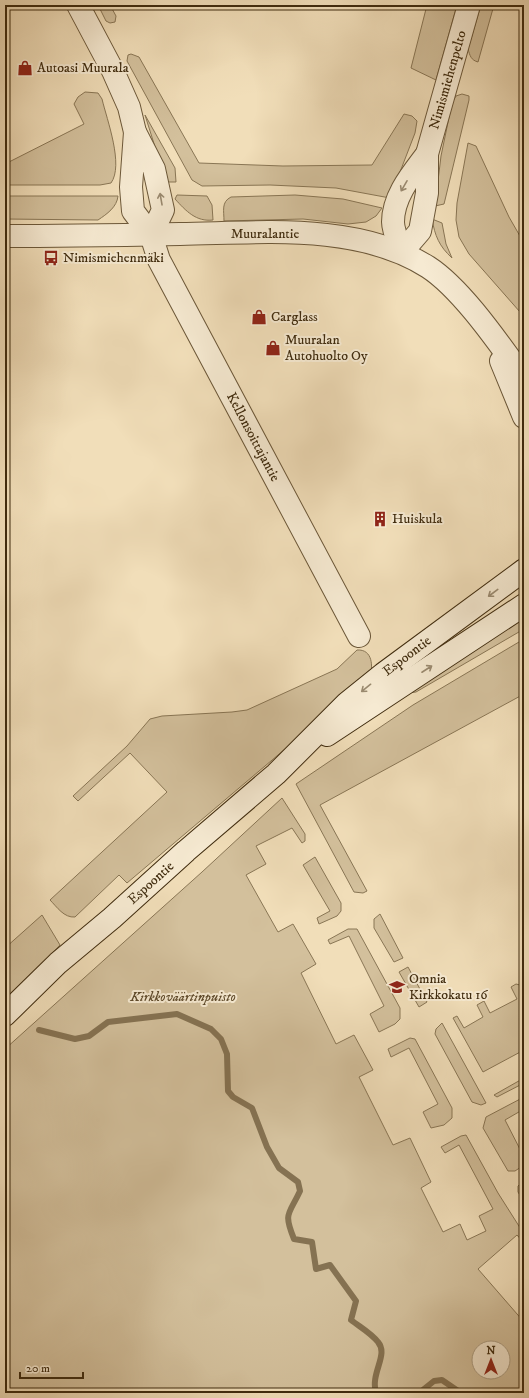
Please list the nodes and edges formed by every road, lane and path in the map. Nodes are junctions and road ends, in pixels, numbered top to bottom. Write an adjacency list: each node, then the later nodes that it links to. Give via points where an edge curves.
1 (78, 5): 3 (street, via 129,107)
2 (469, 5): 4 (street, Nimismiehenpelto)
3 (135, 132): 5 (street, Kellonsoittajantie, via 131,188 133,211); 5 (street, one-way to 3, via 163,210 154,169)
4 (427, 154): 7 (street, Nimismiehenpelto, via 427,194 420,231); 7 (street, Nimismiehenpelto, one-way to 7, via 403,187 398,203 393,223)
5 (151, 235): 6 (street, Muuralantie); 7 (street, Muuralantie, via 322,235 371,242); 13 (street, Kellonsoittajantie, via 159,260)
6 (5, 236)
7 (402, 252): 8 (street, Muuralantie, via 429,267 450,284)
8 (490, 332): 9 (street, Muuralantie); 10 (street, Muuralantie)
9 (524, 378)
10 (524, 417)
11 (524, 570): 14 (street, Espoontie, one-way to 14, via 347,703)
12 (524, 605): 14 (street, Espoontie, one-way to 12, via 357,717)
13 (359, 636)
14 (299, 752): 15 (street, Espoontie, via 58,963)
15 (5, 1015)

